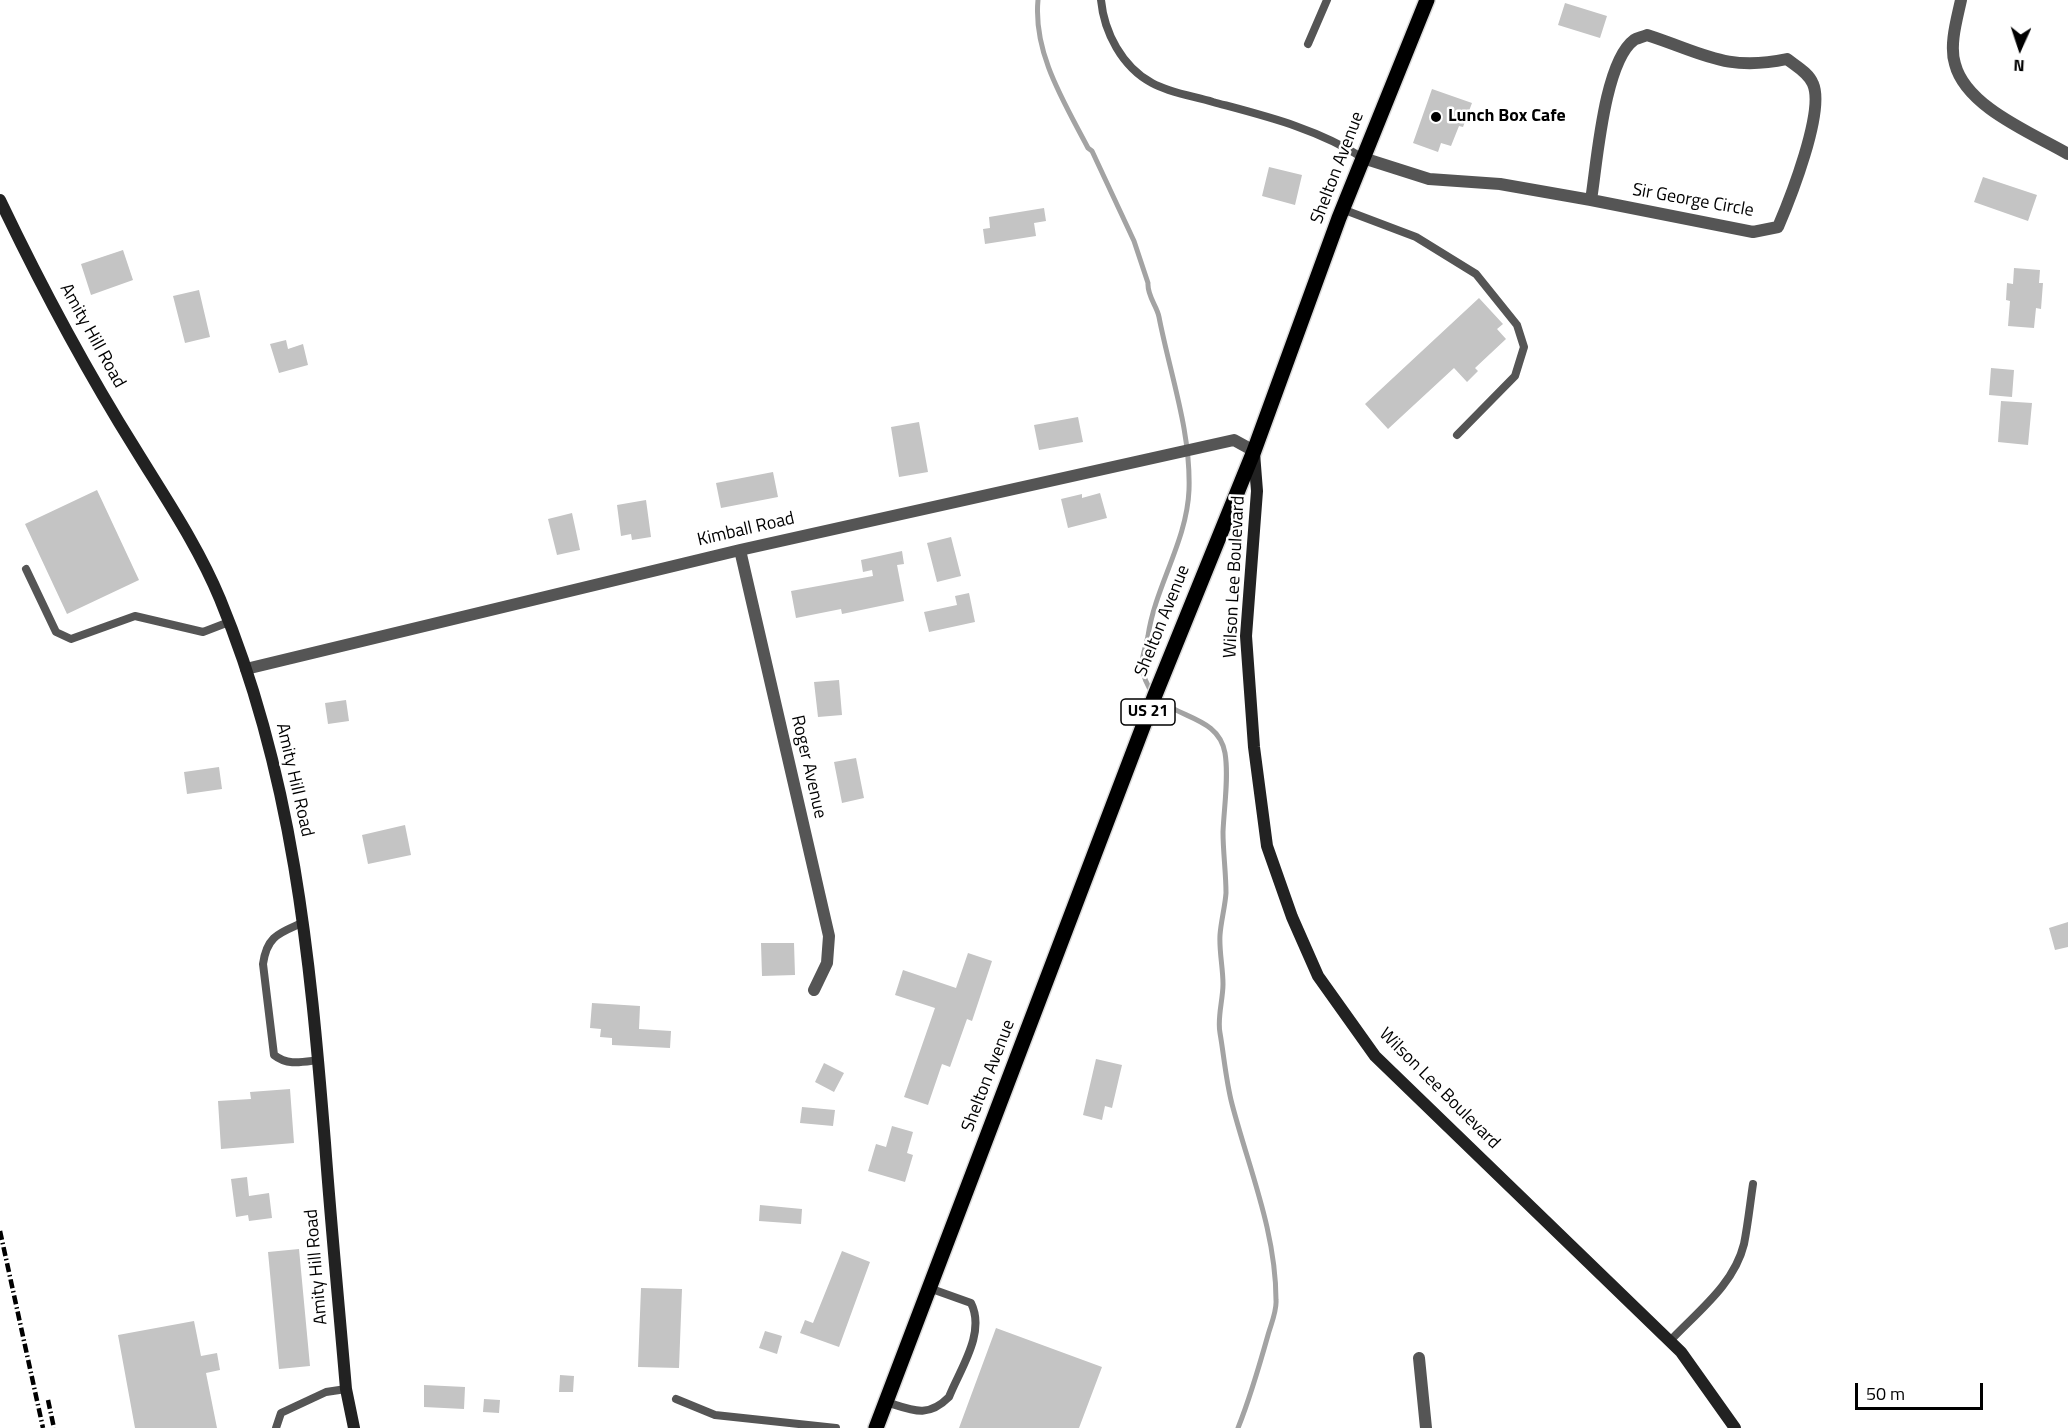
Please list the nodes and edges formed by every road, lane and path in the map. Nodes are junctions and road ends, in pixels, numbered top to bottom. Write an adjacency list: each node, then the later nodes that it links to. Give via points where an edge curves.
1 (1101, 0): 7 (lane, via 1109,38 1129,64 1151,83 1290,123 1333,139)
2 (1327, 0): 5 (lane)
3 (1961, 0): 6 (street, via 1953,49 1954,64 1965,88 1984,105)
4 (1423, 1): 7 (main road, Shelton Avenue / US 21)
5 (1308, 44)
6 (2068, 154)
7 (1362, 158): 9 (street, Sir George Circle, via 1429,179 1500,184); 10 (main road, Shelton Avenue / US 21)
8 (0, 200): 15 (street, Amity Hill Road, via 67,333 185,528)
9 (1591, 200): 9 (street, Sir George Circle, via 1610,83 1634,40 1647,35 1722,62 1757,65 1787,59 1804,71 1814,85 1816,110 1794,188 1778,227 1753,232)
10 (1342, 209): 11 (lane, via 1416,237 1476,274 1517,325 1524,347 1515,376); 12 (main road, Shelton Avenue / US 21)
11 (1457, 435)
12 (1254, 451): 13 (street, Kimball Road, via 1234,440); 21 (main road, Shelton Avenue / US 21, via 1155,695); 22 (street, Wilson Lee Boulevard, via 1257,490 1246,636 1254,747 1267,846 1318,976 1375,1056)
13 (740, 549): 16 (street, Kimball Road); 18 (street, Roger Avenue, via 829,936 827,963)
14 (26, 569): 15 (lane, via 56,632 71,639 135,616 203,632)
15 (228, 622): 16 (street, Amity Hill Road)
16 (246, 669): 17 (street, Amity Hill Road, via 276,772)
17 (304, 922): 19 (street, Amity Hill Road); 19 (lane, via 275,935 265,949 263,964 274,1055 293,1063)
18 (814, 990)
19 (319, 1060): 24 (street, Amity Hill Road)
20 (1753, 1184): 22 (lane, via 1743,1245 1731,1274 1713,1299)
21 (929, 1288): 26 (main road, Shelton Avenue / US 21); 26 (lane, via 971,1303 977,1328 949,1397 941,1405 919,1412)
22 (1670, 1342): 32 (street, Wilson Lee Boulevard)
23 (1419, 1358): 31 (street)
24 (346, 1389): 27 (lane, via 326,1392 281,1413); 28 (street, Amity Hill Road)
25 (675, 1399): 29 (lane, via 715,1415)
26 (886, 1402): 30 (main road, Shelton Avenue / US 21)
27 (276, 1428)
28 (354, 1428)
29 (836, 1428)
30 (876, 1428)
31 (1426, 1428)
32 (1736, 1428)

